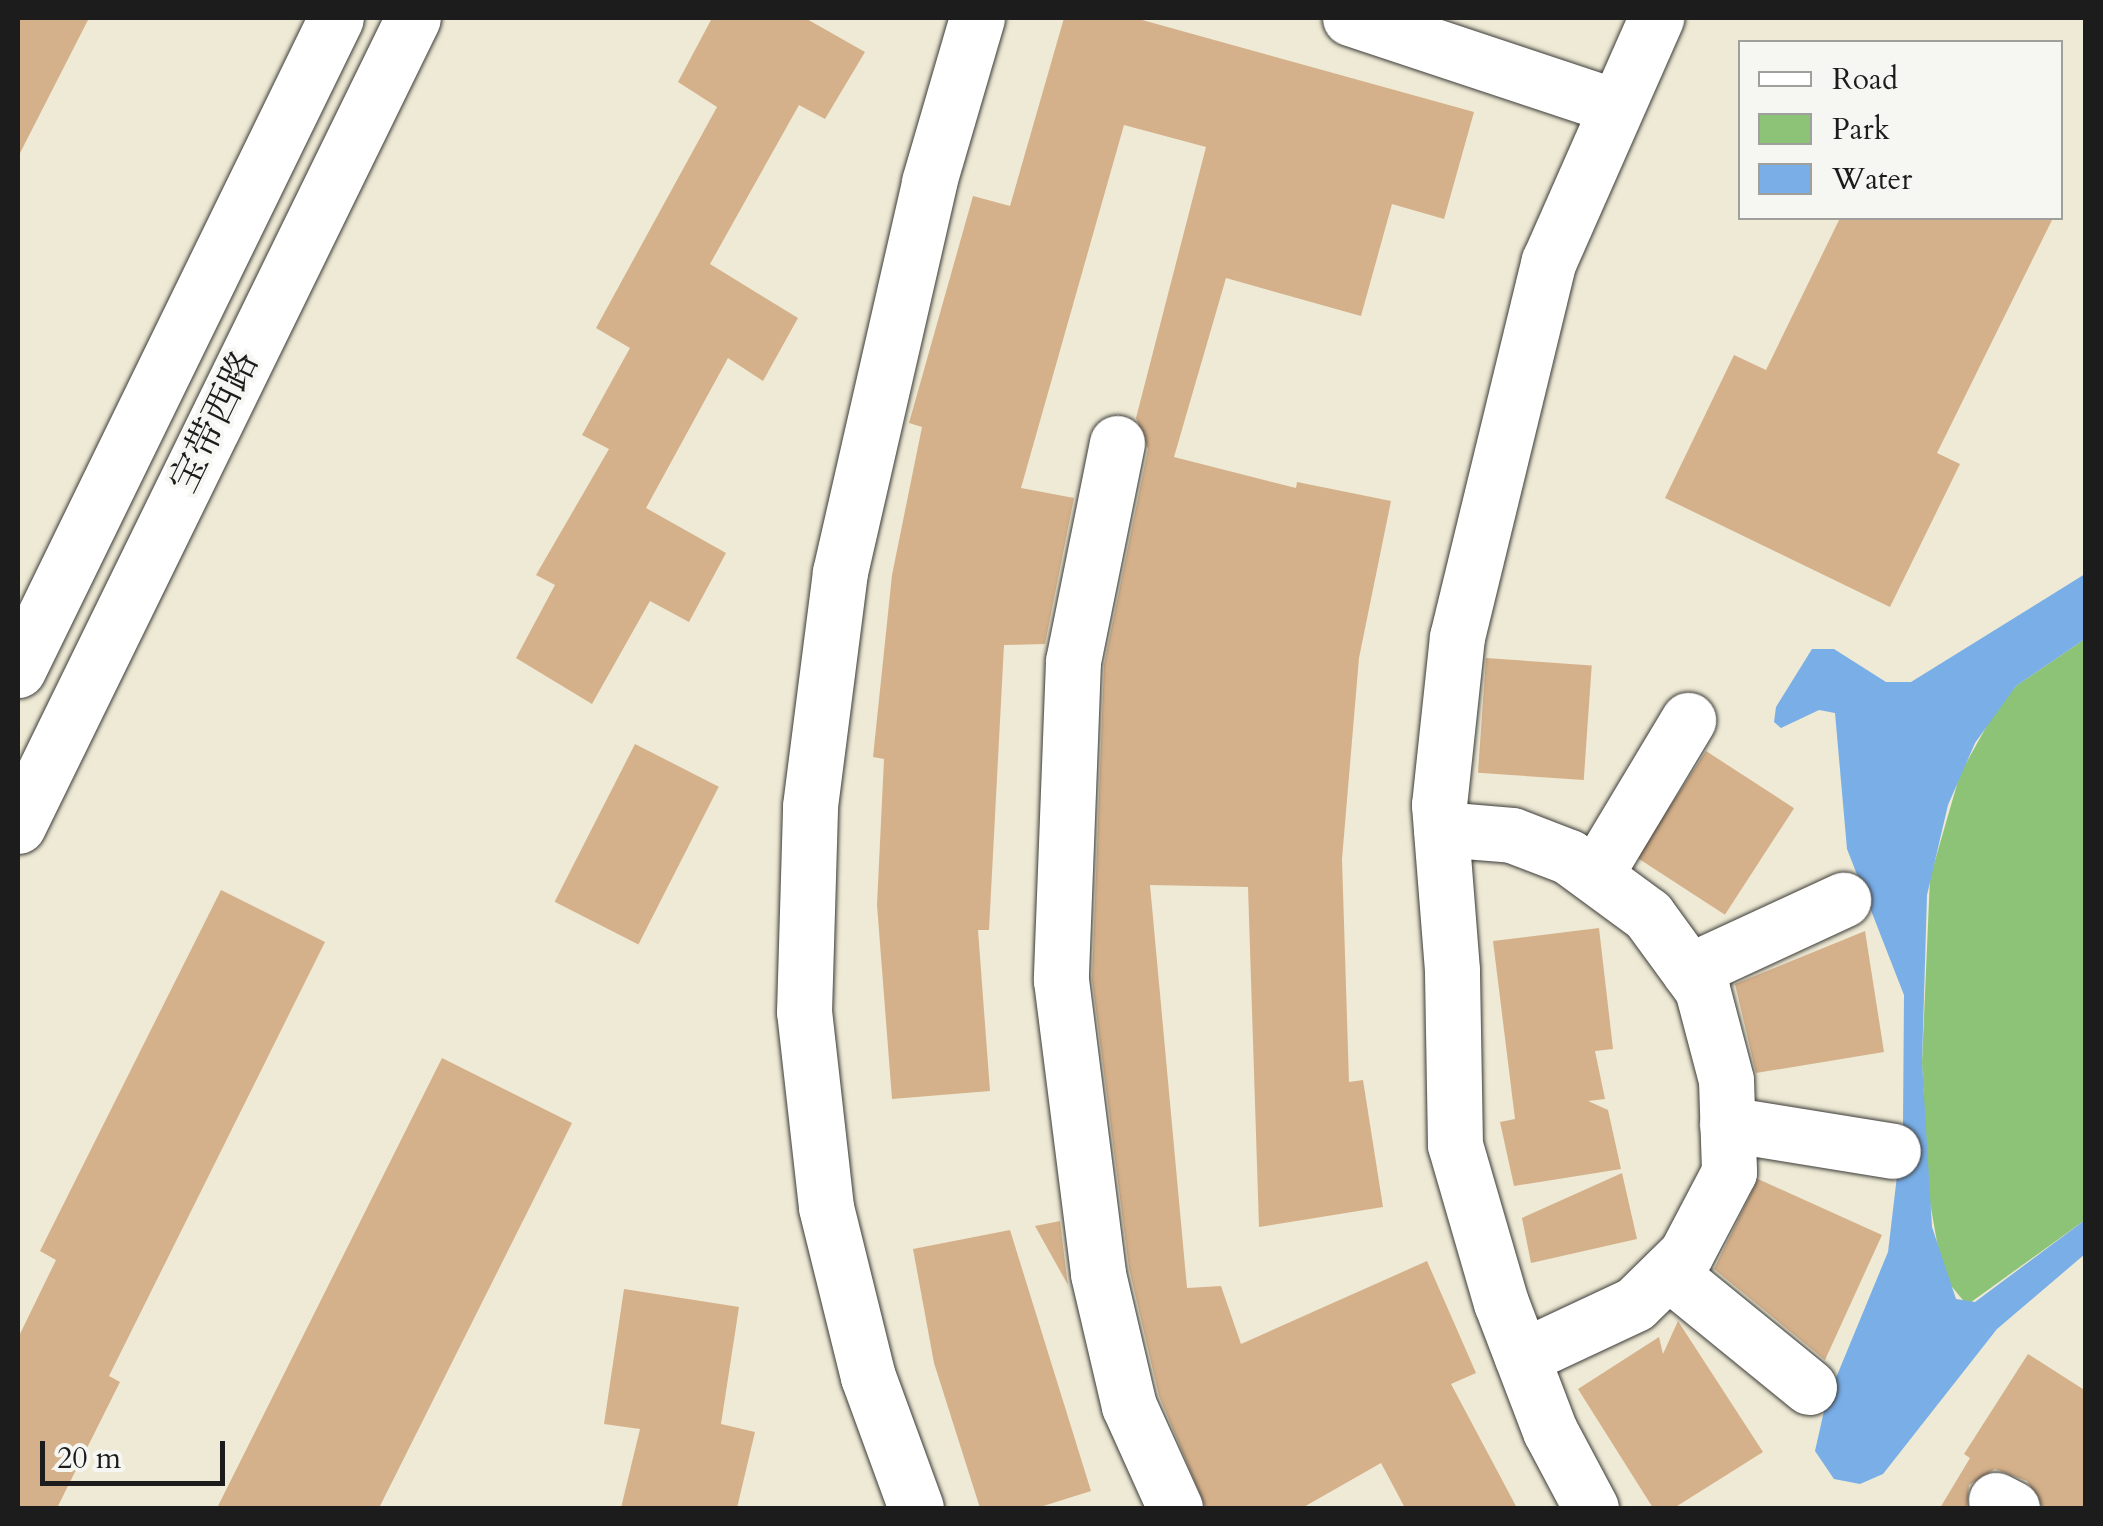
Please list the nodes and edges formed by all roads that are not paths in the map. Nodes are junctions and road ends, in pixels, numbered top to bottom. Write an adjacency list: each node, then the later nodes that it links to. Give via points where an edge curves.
1 (336, 18): 8 (street, 宝带西路)
2 (413, 18): 10 (street, 宝带西路)
3 (977, 18): 20 (street, via 920,218 844,552 810,806 804,1012 826,1207 868,1376)
4 (1350, 18): 6 (street)
5 (1656, 18): 6 (street)
6 (1615, 106): 11 (street, via 1549,261 1498,454 1457,638)
7 (1117, 443): 21 (street, via 1072,661 1061,980 1098,1274 1129,1406)
8 (18, 670)
9 (1688, 720): 12 (street)
10 (18, 826)
11 (1441, 829): 12 (street, via 1512,835 1570,857); 18 (street, via 1452,970 1454,1145)
12 (1595, 876): 14 (street, via 1648,915)
13 (1843, 900): 14 (street)
14 (1689, 972): 15 (street, via 1702,989 1726,1080)
15 (1727, 1124): 16 (street); 17 (street, via 1729,1172 1686,1254)
16 (1893, 1150)
17 (1668, 1272): 18 (street, via 1635,1304); 19 (street)
18 (1522, 1357): 22 (street)
19 (1809, 1387)
20 (916, 1508)
21 (1175, 1508)
22 (1590, 1508)

